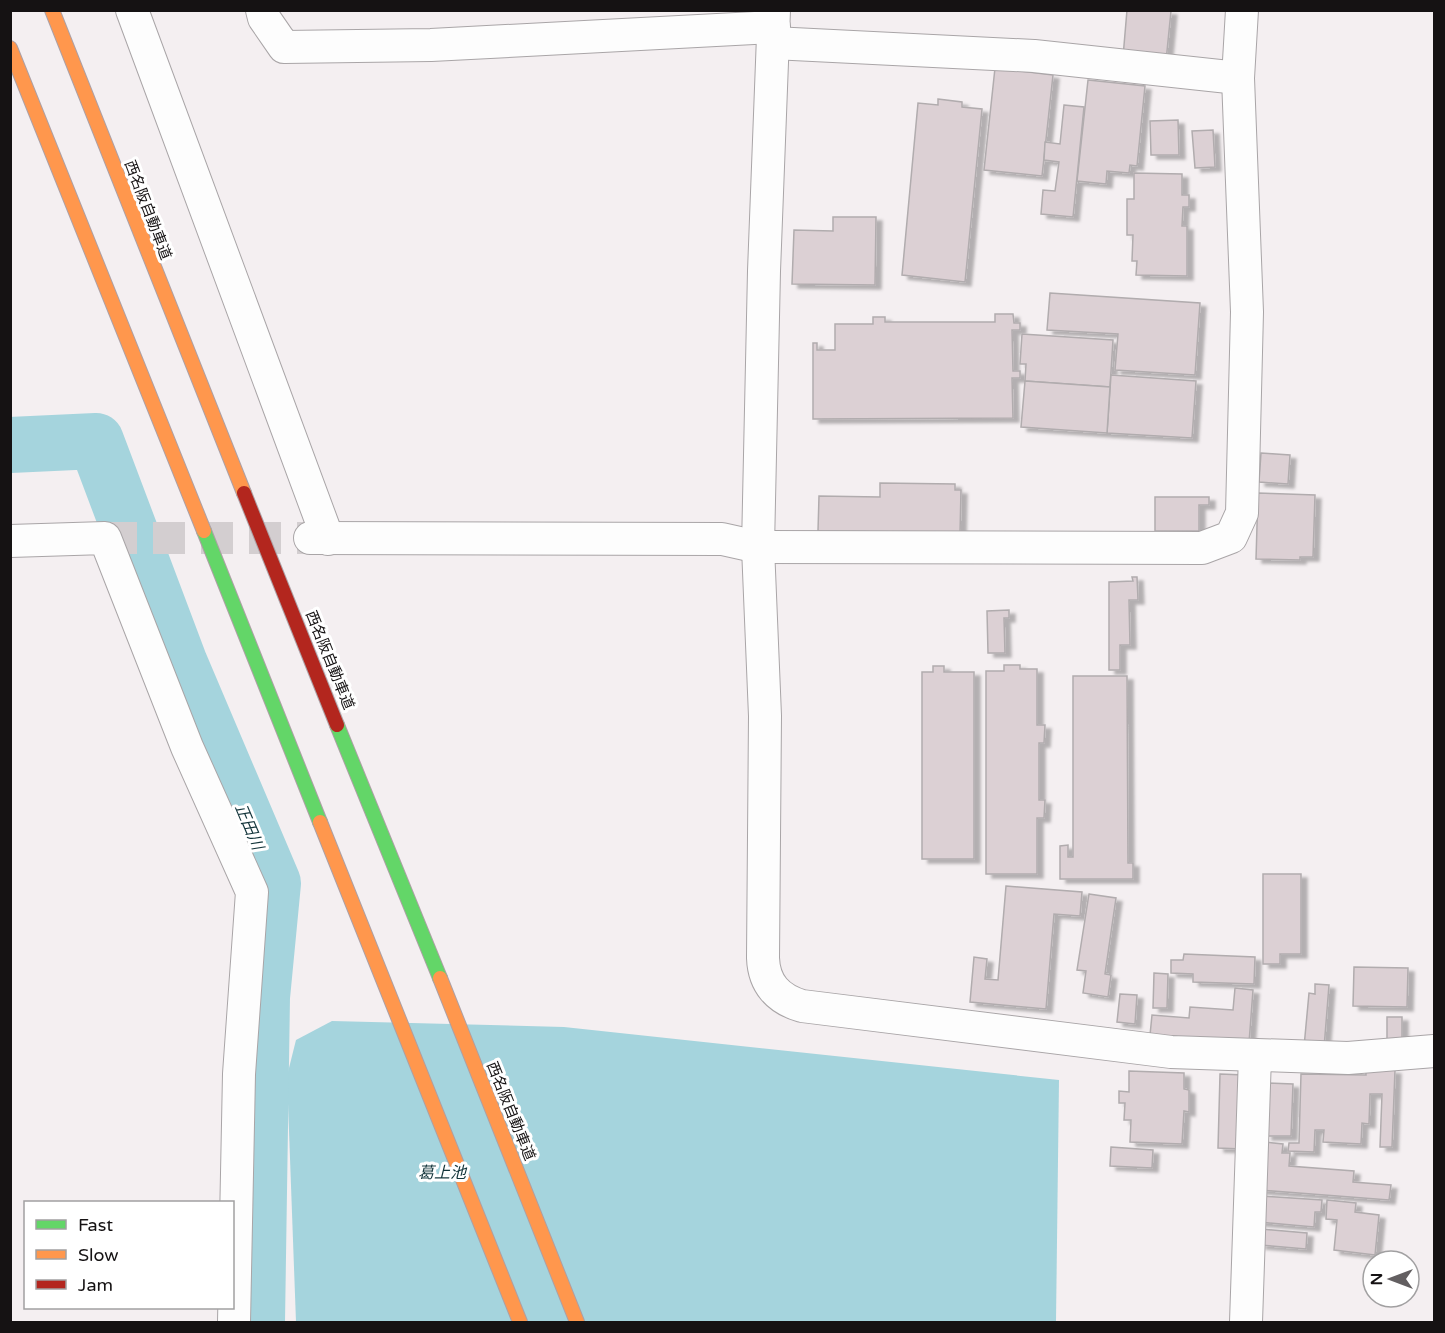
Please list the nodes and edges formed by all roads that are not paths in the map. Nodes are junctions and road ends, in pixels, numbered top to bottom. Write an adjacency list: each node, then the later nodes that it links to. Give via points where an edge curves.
1 (52, 10): 16 (highway, 西名阪自動車道)
2 (132, 10): 11 (street, via 319,538 722,539)
3 (262, 10): 5 (street, via 284,47 431,45)
4 (1242, 10): 7 (street)
5 (774, 27): 7 (street); 11 (street)
6 (10, 48): 9 (highway)
7 (1238, 78): 11 (street, via 1247,312 1242,513 1231,537 1202,548)
8 (10, 79): 9 (highway)
9 (95, 258): 15 (highway)
10 (10, 541): 14 (street, via 105,538 187,747 252,892 238,1074)
11 (758, 547): 13 (street, via 765,716 764,969 772,988 781,997 802,1006 1171,1052)
12 (1434, 1051): 13 (street, via 1348,1058)
13 (1255, 1056): 17 (street)
14 (234, 1323)
15 (520, 1323)
16 (577, 1323)
17 (1246, 1323)

